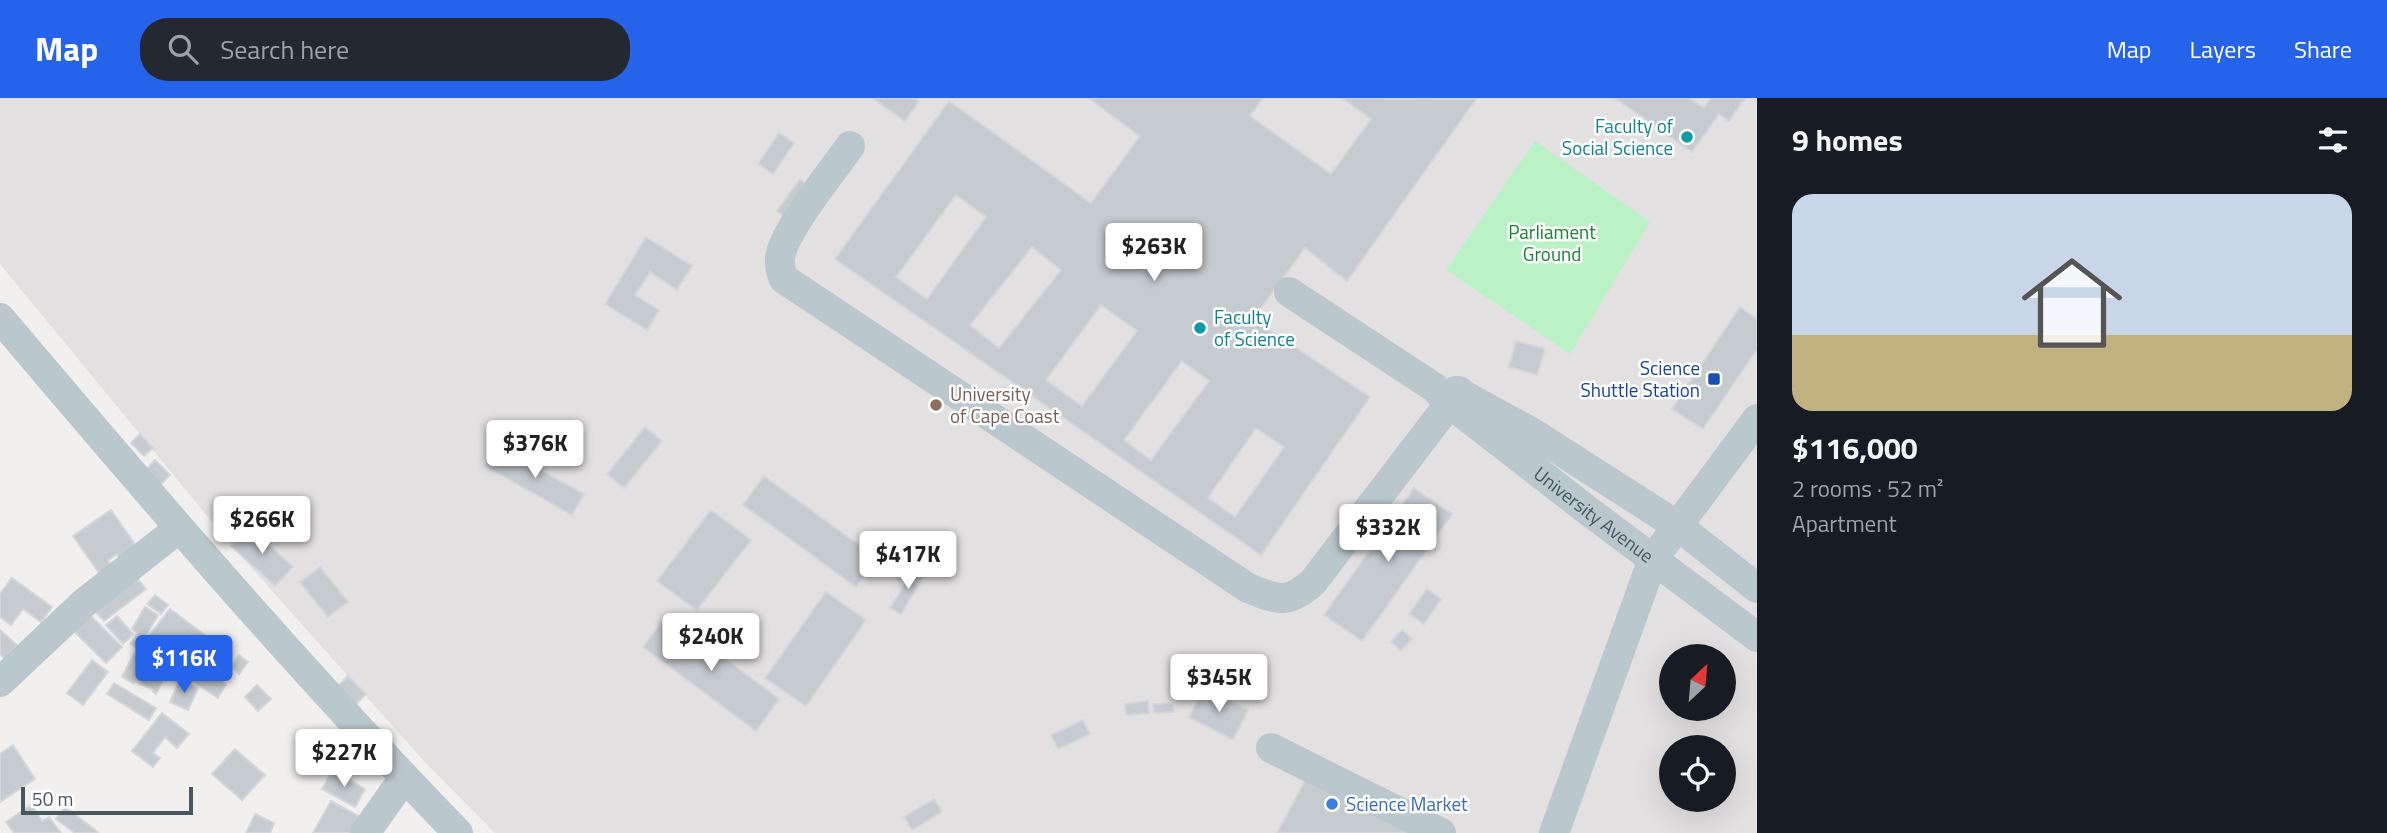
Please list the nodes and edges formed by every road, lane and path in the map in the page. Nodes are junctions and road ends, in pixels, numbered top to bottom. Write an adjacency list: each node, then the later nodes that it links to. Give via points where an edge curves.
1 (850, 146): 4 (street, via 785,238 780,257 784,279 1248,588 1276,599 1298,596 1313,582)
2 (1289, 292): 4 (street, University Avenue)
3 (0, 318): 7 (street)
4 (1448, 394): 6 (street, University Avenue, via 1531,432); 8 (street, University Avenue)
5 (1757, 419): 6 (street)
6 (1678, 526): 8 (street); 9 (street, University Avenue)
7 (178, 529): 11 (street, via 84,603); 13 (street)
8 (1653, 559): 10 (street, University Avenue); 17 (street)
9 (1757, 588)
10 (1757, 637)
11 (0, 682)
12 (1271, 748): 16 (street)
13 (404, 778): 14 (street); 15 (street)
14 (365, 833)
15 (458, 833)
16 (1441, 833)
17 (1553, 833)

